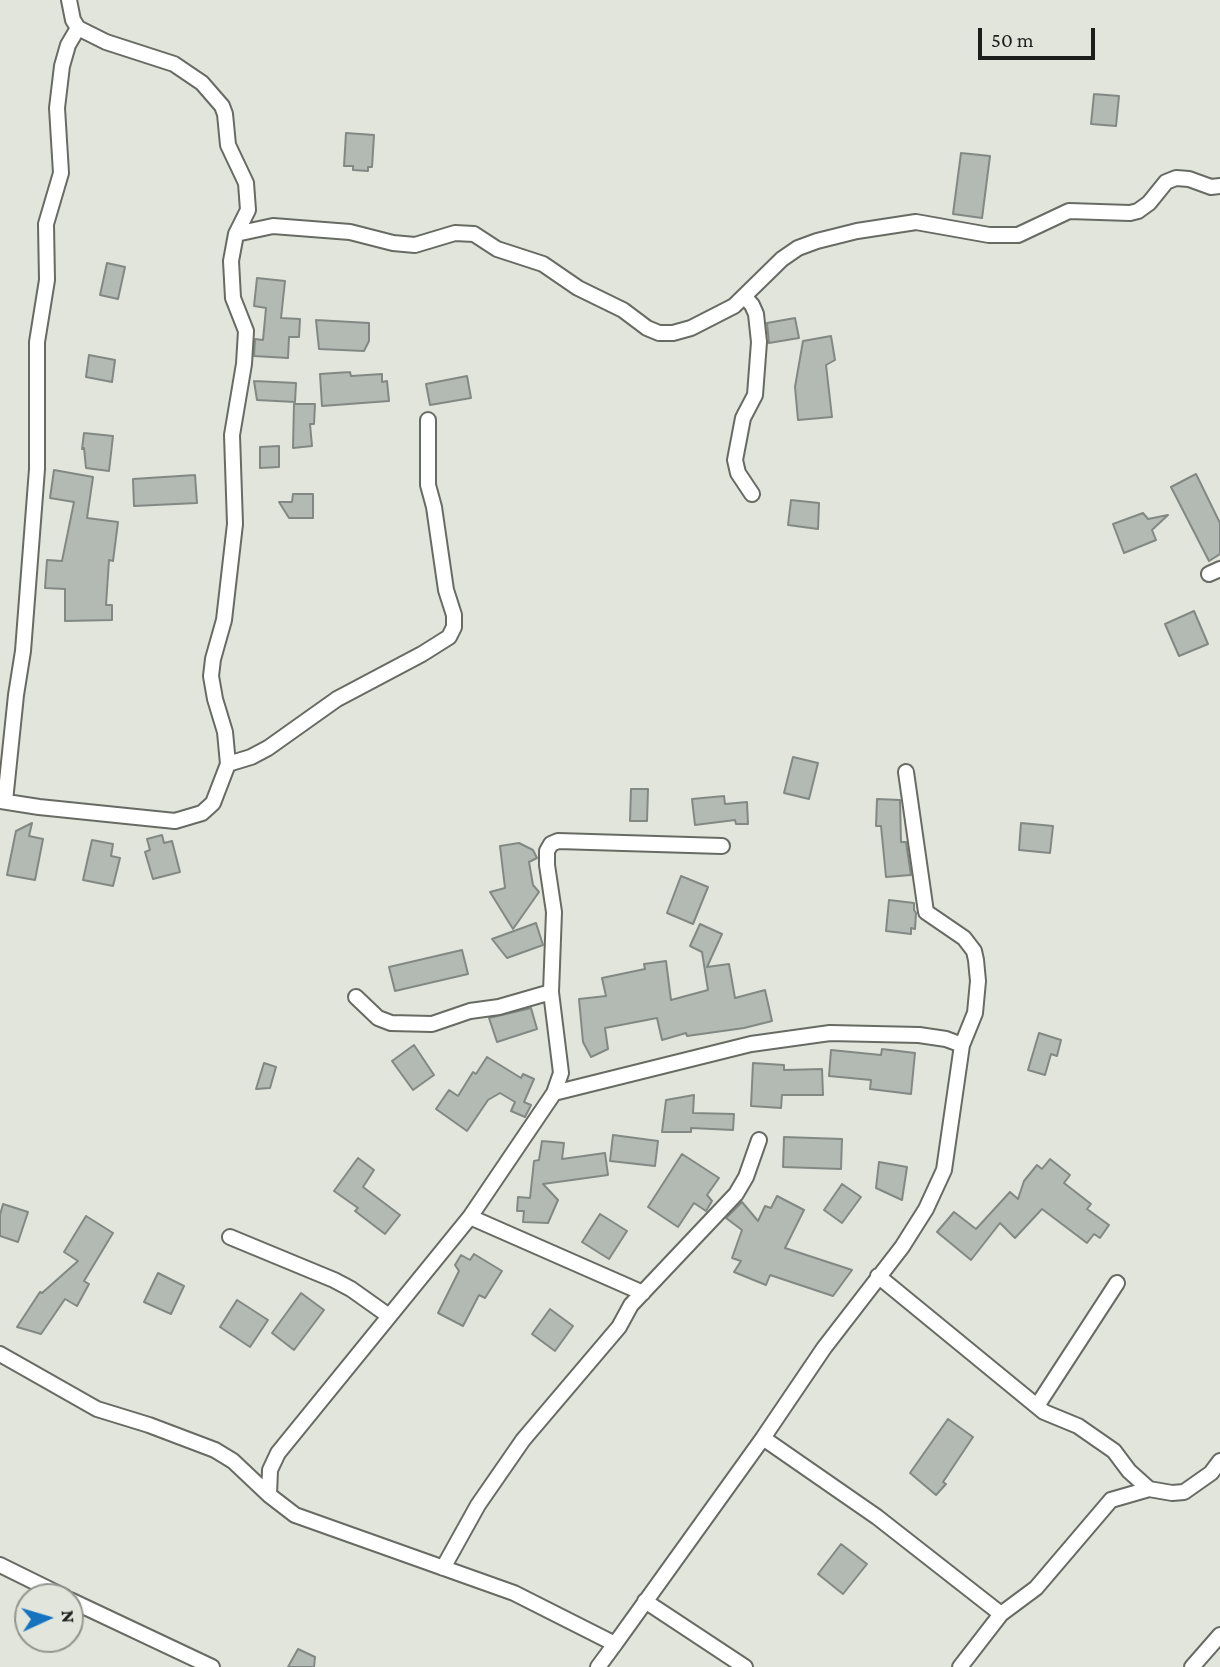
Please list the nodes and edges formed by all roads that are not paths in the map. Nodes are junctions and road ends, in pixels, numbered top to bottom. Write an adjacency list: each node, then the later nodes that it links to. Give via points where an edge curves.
1 (69, 0): 2 (street)
2 (78, 28): 4 (street, via 174,64 202,83 222,106 228,145 248,194 248,210); 10 (street, via 62,66 57,108 61,173 46,224 47,280 37,342 37,469 23,651)
3 (1220, 186): 5 (street, via 1176,178 1166,182 1138,211 1069,211 1018,235 989,235 915,222 857,230 798,248)
4 (236, 234): 5 (street, via 273,226 350,232 415,245 455,233 474,234 497,249 543,264 659,333 691,328); 8 (street, via 231,281 247,345 232,435 235,524 229,585 211,676)
5 (745, 297): 7 (street, via 756,314 760,342 755,395 743,418 735,460)
6 (428, 420): 8 (street, via 428,485 454,615 449,637 337,699 268,748)
7 (752, 494)
8 (228, 764): 10 (street, via 213,803 202,813 176,821)
9 (906, 772): 14 (street, via 926,912 964,938 976,960 975,1013)
10 (3, 801)
11 (722, 846): 12 (street, via 551,844 547,866 554,912)
12 (551, 992): 13 (street, via 432,1024 391,1023 378,1018); 15 (street, via 561,1073)
13 (356, 997)
14 (962, 1045): 15 (street, via 919,1035 830,1033 751,1044); 19 (street, via 944,1170 913,1231)
15 (554, 1093): 17 (street)
16 (759, 1140): 21 (street, via 736,1194)
17 (470, 1217): 21 (street); 22 (street)
18 (230, 1237): 22 (street, via 334,1280)
19 (878, 1276): 24 (street); 25 (street)
20 (1117, 1283): 24 (street)
21 (642, 1293): 32 (street, via 619,1327 523,1440 478,1505)
22 (389, 1316): 26 (street)
23 (0, 1354): 28 (street, via 97,1409 197,1442)
24 (1037, 1406): 29 (street, via 1110,1448)
25 (763, 1438): 34 (street); 36 (street, via 877,1517)
26 (278, 1453): 28 (street, via 258,1470); 30 (street, via 270,1470)
27 (1220, 1461): 29 (street, via 1184,1492)
28 (243, 1470): 30 (street)
29 (1149, 1489): 36 (street, via 1111,1500 1036,1588)
30 (269, 1496): 32 (street, via 295,1515)
31 (0, 1565): 33 (street)
32 (443, 1568): 38 (street, via 514,1593)
33 (37, 1583)
34 (645, 1601): 38 (street); 42 (street)
35 (84, 1607): 39 (street)
36 (1001, 1614): 43 (street)
37 (1220, 1635): 44 (street)
38 (615, 1644): 41 (street)
39 (190, 1663): 40 (street)
40 (212, 1667)
41 (598, 1667)
42 (745, 1667)
43 (960, 1667)
44 (1192, 1667)

